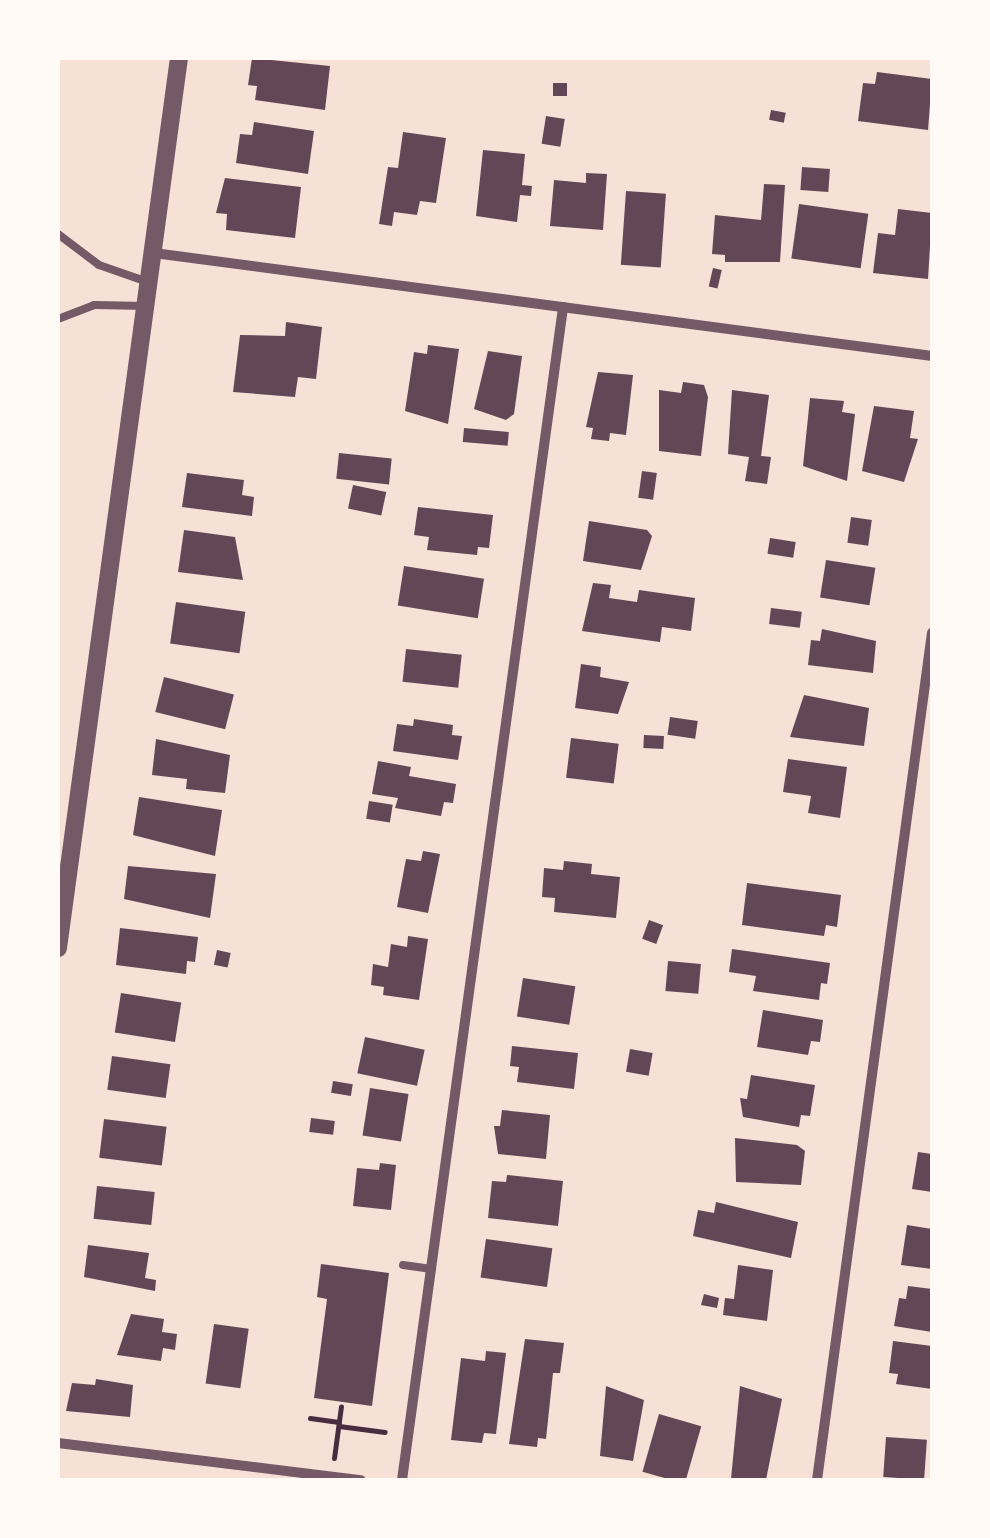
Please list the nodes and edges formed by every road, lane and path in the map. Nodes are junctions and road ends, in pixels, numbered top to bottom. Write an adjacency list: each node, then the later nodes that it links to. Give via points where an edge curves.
1 (179, 58): 3 (street)
2 (58, 234): 4 (lane, via 98,264)
3 (154, 253): 4 (street); 6 (street)
4 (150, 283): 5 (street)
5 (146, 306): 7 (lane, via 94,305); 10 (street)
6 (562, 307): 8 (street); 12 (street)
7 (58, 319)
8 (932, 356)
9 (932, 633): 21 (street)
10 (58, 948)
11 (403, 1265): 12 (lane)
12 (432, 1269): 20 (street)
13 (341, 1406): 15 (path)
14 (310, 1418): 15 (path)
15 (339, 1424): 16 (path); 18 (path)
16 (384, 1432)
17 (58, 1444): 19 (street)
18 (334, 1458)
19 (362, 1480)
20 (402, 1480)
21 (817, 1480)

